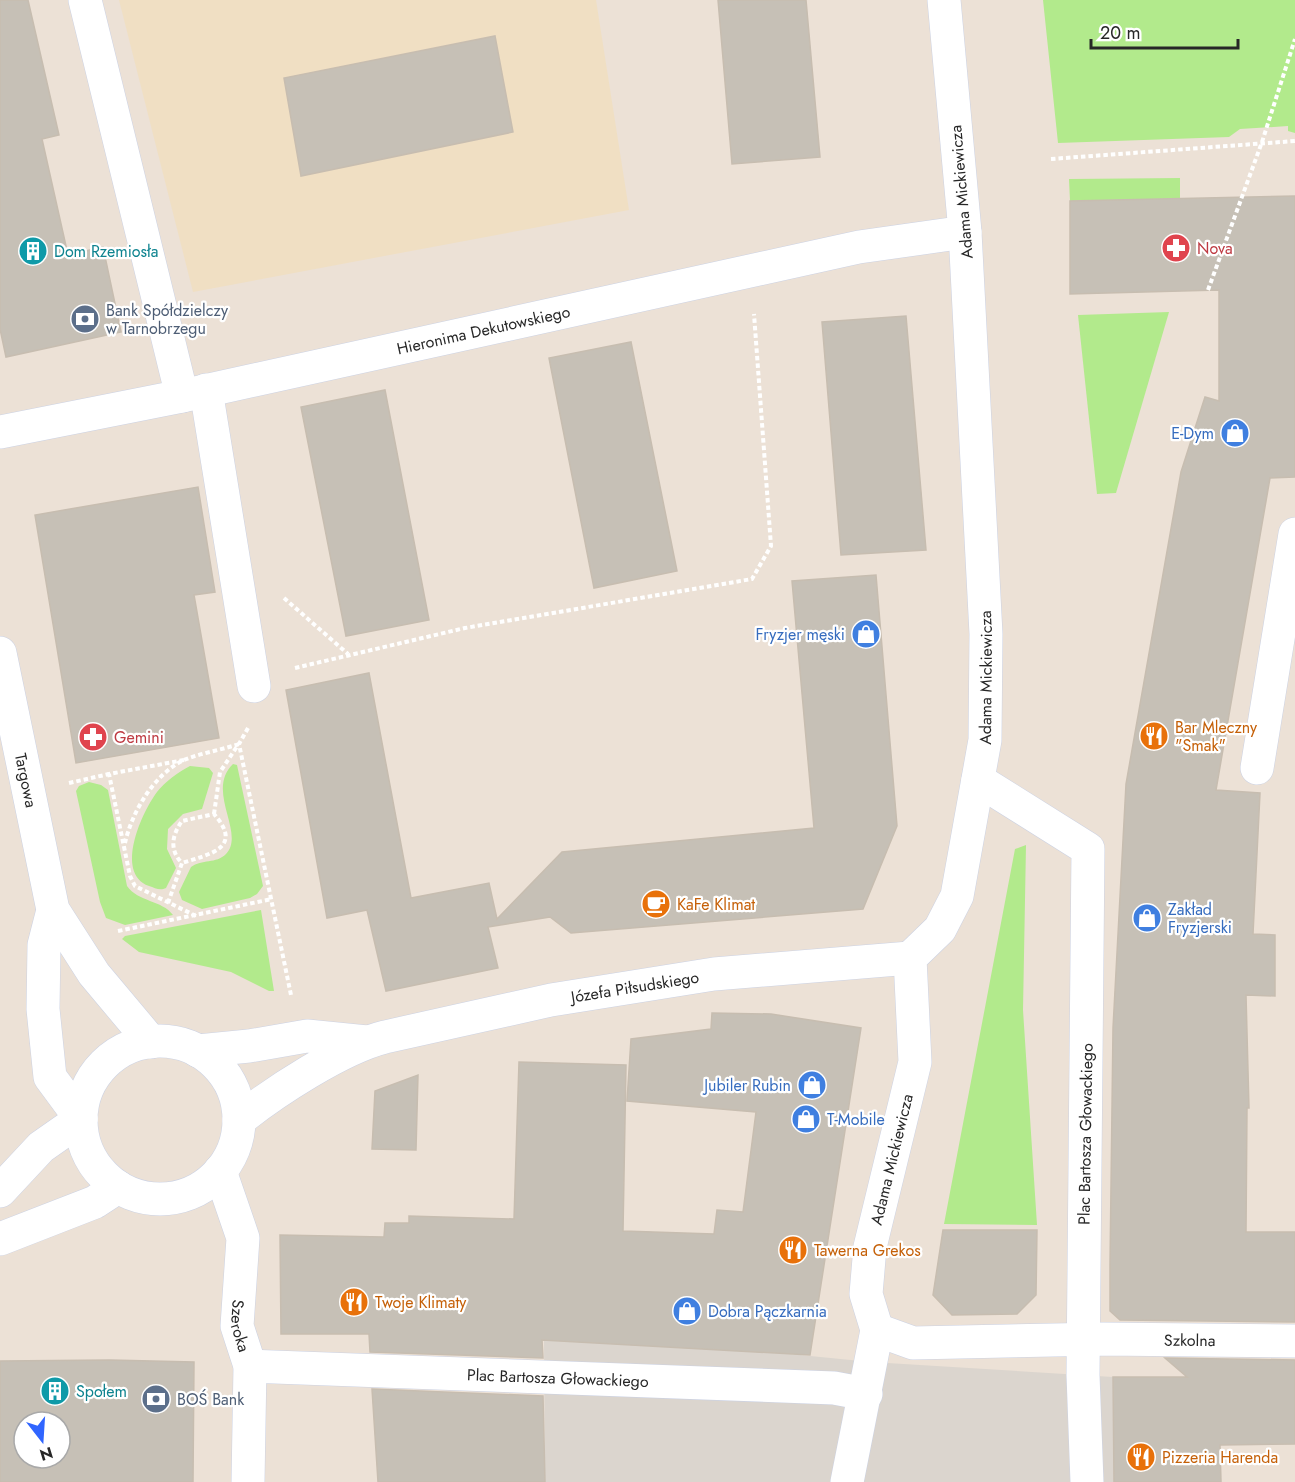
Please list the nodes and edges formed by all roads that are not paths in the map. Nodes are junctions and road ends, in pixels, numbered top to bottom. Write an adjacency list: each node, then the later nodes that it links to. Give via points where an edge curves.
1 (85, 0): 4 (street)
2 (944, 0): 3 (street, Adama Mickiewicza)
3 (965, 232): 4 (street, Hieronima Dekutowskiego, via 859,247); 10 (street, Adama Mickiewicza, via 986,634 985,740)
4 (194, 393): 5 (street, Hieronima Dekutowskiego); 8 (street, via 232,554)
5 (0, 432)
6 (1295, 534): 9 (street)
7 (0, 653): 11 (street, Targowa)
8 (254, 686)
9 (1257, 768)
10 (978, 780): 12 (street, Adama Mickiewicza, via 957,896 940,929); 23 (street, Plac Bartosza Głowackiego, via 1088,849)
11 (53, 910): 13 (street, Targowa, via 93,974); 16 (street, Targowa, via 44,945 43,1009 50,1077)
12 (910, 958): 14 (street, Józefa Piłsudskiego, via 714,974 551,1000); 22 (street, Adama Mickiewicza, via 915,1062 870,1247 866,1294)
13 (151, 1042): 15 (street, via 178,1043); 16 (street, via 116,1054 101,1068 83,1100)
14 (367, 1042): 15 (street, Józefa Piłsudskiego, via 307,1036); 17 (street, Józefa Piłsudskiego, via 286,1086)
15 (198, 1051): 17 (street, via 215,1062 228,1079)
16 (81, 1119): 19 (street, via 85,1145 98,1169); 20 (street, via 40,1147)
17 (239, 1120): 18 (street, via 233,1150)
18 (220, 1171): 19 (street, via 204,1186 183,1196 139,1196); 25 (street, Szeroka, via 243,1238 237,1326)
19 (118, 1187): 21 (street, via 95,1202)
20 (0, 1191)
21 (0, 1239)
22 (877, 1330): 23 (street, via 913,1343); 26 (street)
23 (1083, 1340): 24 (street, Szkolna); 29 (street)
24 (1295, 1341)
25 (250, 1366): 26 (street, Plac Bartosza Głowackiego, via 801,1386); 27 (street, Szeroka)
26 (866, 1394): 28 (street)
27 (248, 1482)
28 (847, 1482)
29 (1087, 1482)

